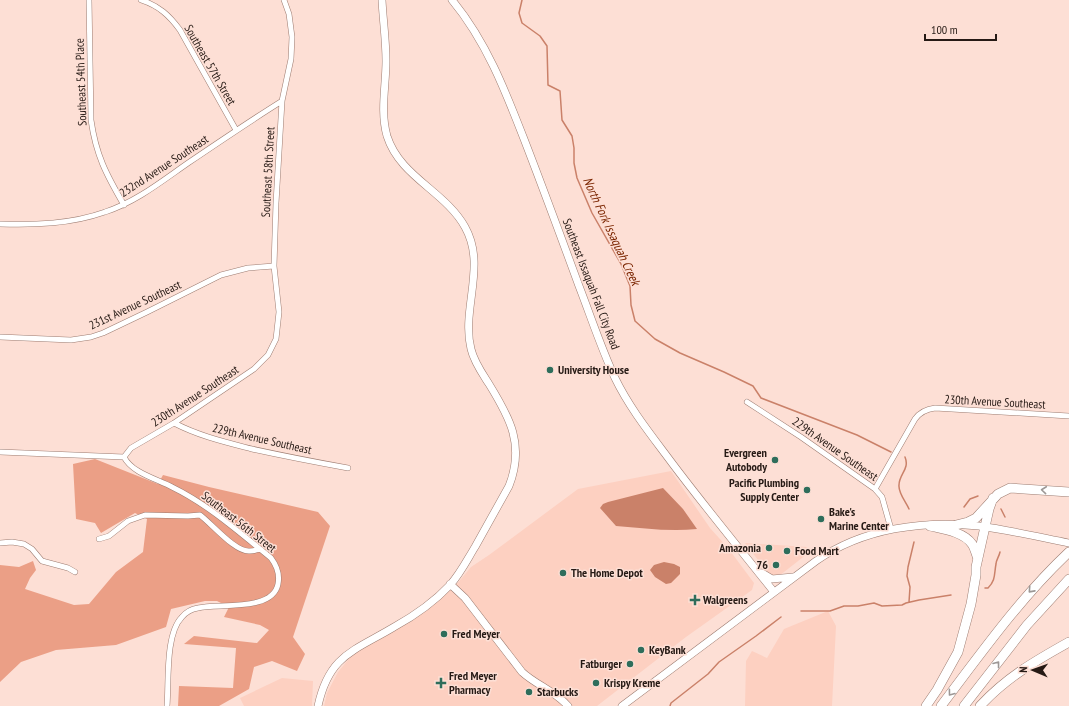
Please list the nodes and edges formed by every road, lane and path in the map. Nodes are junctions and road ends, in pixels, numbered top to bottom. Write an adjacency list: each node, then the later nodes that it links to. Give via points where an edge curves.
1 (89, 0): 8 (street, Southeast 54th Place, via 93,136 104,170)
2 (141, 0): 7 (street, Southeast 57th Street, via 164,11 180,30)
3 (284, 0): 6 (street, Southeast 58th Street, via 292,37 291,59)
4 (382, 0): 36 (main road, via 386,60 383,108 387,136 403,166 452,209 470,237 475,265 469,342 477,366 511,423 516,454 509,486 461,570)
5 (452, 0): 32 (main road, Southeast Issaquah Fall City Road, via 476,32 496,70 616,380 634,411)
6 (282, 101): 7 (street, 232nd Avenue Southeast); 10 (street, Southeast 58th Street)
7 (236, 130): 8 (street, 232nd Avenue Southeast)
8 (124, 205): 9 (street, 232nd Avenue Southeast, via 69,221)
9 (0, 224)
10 (274, 266): 11 (street, 231st Avenue Southeast, via 248,268 221,275 91,337 71,340); 12 (street, Southeast 58th Street, via 279,312 278,330)
11 (0, 337)
12 (273, 346): 15 (street, 230th Avenue Southeast, via 254,369)
13 (747, 402): 19 (street, 229th Avenue Southeast)
14 (1069, 416): 19 (street, 230th Avenue Southeast, via 930,409 915,419)
15 (174, 423): 17 (street, 230th Avenue Southeast, via 131,448); 18 (street, 229th Avenue Southeast, via 216,440)
16 (0, 452): 17 (street)
17 (124, 457): 29 (street, Southeast 56th Street, via 136,470 172,486 216,513)
18 (348, 468)
19 (875, 489): 25 (street, 229th Avenue Southeast, via 882,497)
20 (1069, 492): 21 (highway, one-way to 21, via 1010,488)
21 (993, 498): 22 (highway, via 976,518); 24 (highway)
22 (956, 525): 23 (main road); 24 (main road)
23 (930, 526): 25 (main road); 31 (highway, via 968,539 973,545)
24 (985, 527): 28 (main road); 31 (highway)
25 (892, 529): 34 (main road, via 871,534 839,547)
26 (99, 539): 29 (street, via 109,536 128,521 145,515 200,515 242,550 250,552)
27 (0, 543): 33 (street, via 24,544 42,561)
28 (1069, 543)
29 (260, 549): 39 (street, Southeast 56th Street, via 271,558 277,568 279,580 276,591 253,603 197,608 182,616 171,640)
30 (1069, 552): 44 (highway, one-way to 44, via 1011,614)
31 (977, 563): 43 (highway, via 965,629 958,652)
32 (752, 565): 34 (main road, via 772,579); 37 (main road, Southeast Issaquah Fall City Road)
33 (75, 572)
34 (794, 577): 37 (main road)
35 (1069, 579): 45 (highway, one-way to 35, via 1027,625)
36 (450, 584): 40 (main road, via 440,595 408,619 344,657 326,678); 41 (main road, via 465,598 522,672)
37 (774, 592): 42 (main road)
38 (1069, 642): 46 (highway, via 1018,672)
39 (167, 706)
40 (318, 706)
41 (568, 706)
42 (622, 706)
43 (926, 706)
44 (941, 706)
45 (964, 706)
46 (980, 706)

